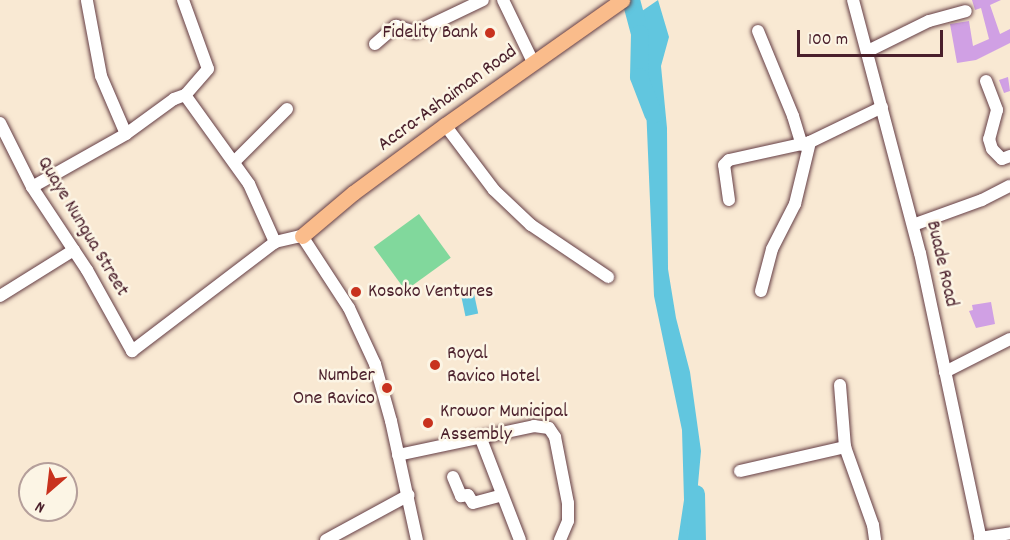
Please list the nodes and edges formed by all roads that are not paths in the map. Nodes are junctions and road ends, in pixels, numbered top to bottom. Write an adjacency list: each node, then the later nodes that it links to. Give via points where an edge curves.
1 (183, 0): 13 (street, via 208,69)
2 (483, 0): 9 (street, via 416,32 396,26)
3 (502, 0): 11 (street)
4 (853, 0): 10 (street, Buade Road)
5 (87, 1): 18 (street, via 100,76)
6 (619, 3): 11 (main road, Accra-Ashaiman Road)
7 (966, 11): 10 (street, via 929,21)
8 (758, 32): 19 (street)
9 (375, 44)
10 (868, 51): 14 (street, Buade Road)
11 (534, 64): 17 (main road, Accra-Ashaiman Road)
12 (986, 81): 20 (street, via 998,110 989,139 992,149 1002,159)
13 (185, 95): 18 (street); 21 (street)
14 (882, 107): 19 (street); 25 (street, Buade Road)
15 (287, 109): 21 (street)
16 (0, 123): 23 (street, Quaye Nungua Street)
17 (445, 125): 26 (main road, Accra-Ashaiman Road); 29 (street, via 494,190 531,225)
18 (126, 134): 23 (street)
19 (806, 144): 24 (street, via 729,160 724,165); 30 (street, via 797,198 772,249)
20 (1010, 156)
21 (234, 162): 27 (street, via 249,183)
22 (1010, 186): 25 (street)
23 (32, 187): 28 (street, Quaye Nungua Street)
24 (729, 200)
25 (913, 225): 33 (street, Buade Road)
26 (302, 236): 27 (street); 37 (street, via 349,308 375,364)
27 (275, 242): 28 (street, Quaye Nungua Street, via 132,351)
28 (74, 250): 31 (street)
29 (608, 277)
30 (761, 291)
31 (0, 296)
32 (1010, 339): 33 (street)
33 (945, 372): 43 (street, Buade Road)
34 (840, 386): 36 (street)
35 (481, 439): 37 (street); 41 (street); 47 (street, via 534,426 549,428 555,437 568,503 568,521)
36 (845, 447): 38 (street); 48 (street)
37 (398, 455): 40 (street)
38 (740, 471)
39 (453, 477): 41 (street, via 461,496 468,495 473,503)
40 (409, 495): 44 (street); 45 (street)
41 (502, 495): 46 (street)
42 (1010, 533): 43 (street)
43 (981, 539)
44 (326, 540)
45 (417, 540)
46 (520, 540)
47 (560, 540)
48 (875, 540)

